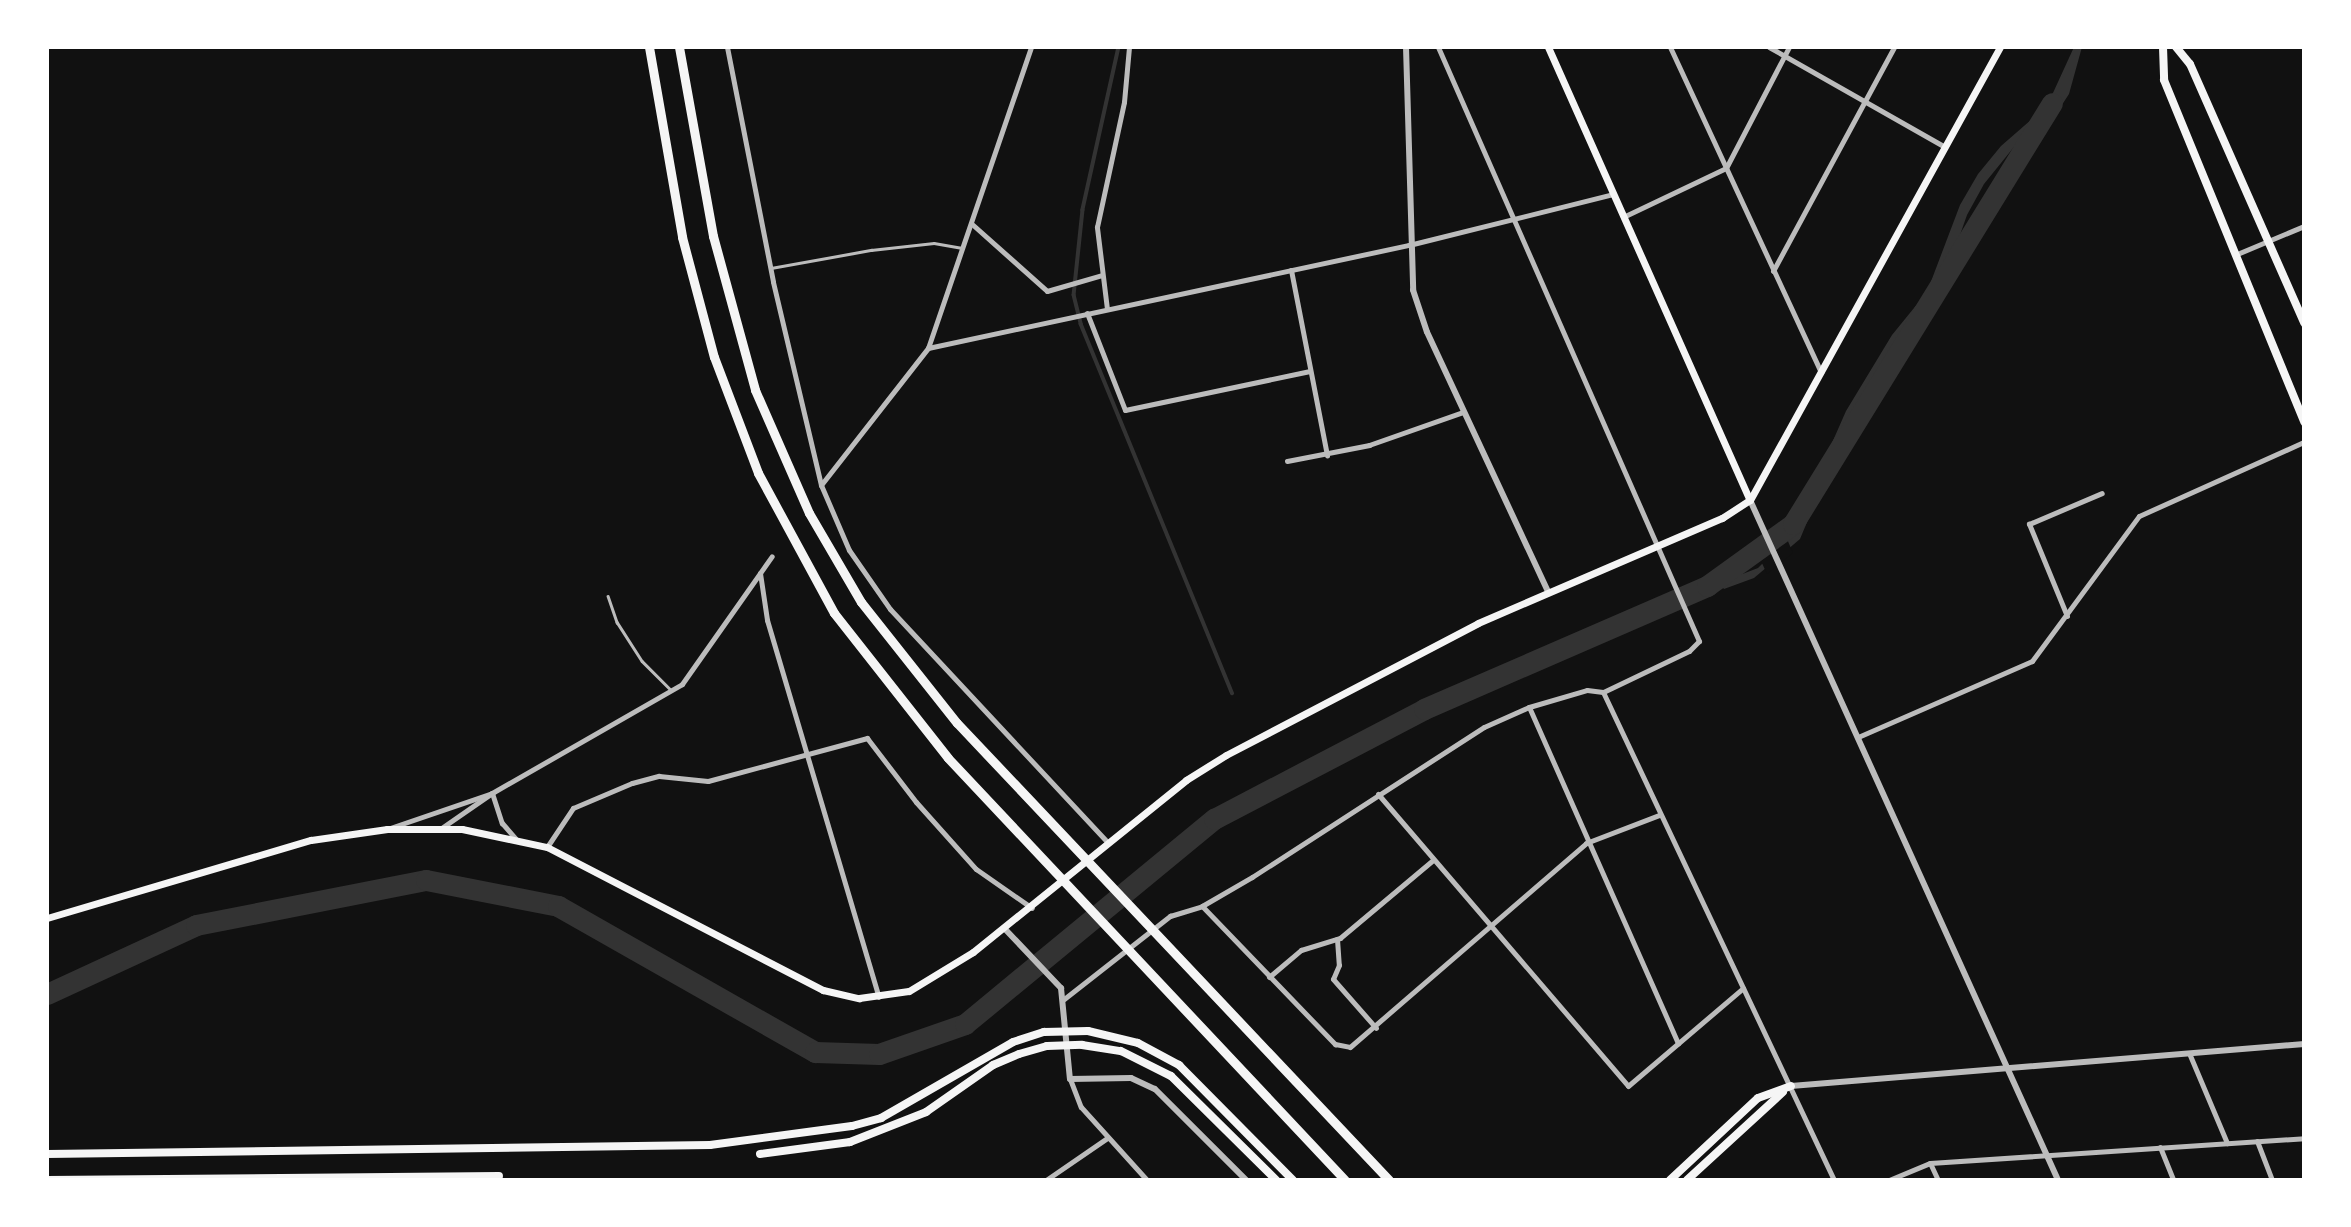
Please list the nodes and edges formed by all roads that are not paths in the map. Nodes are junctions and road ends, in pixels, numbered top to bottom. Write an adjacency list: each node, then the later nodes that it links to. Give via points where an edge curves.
1 (649, 47): 101 (highway, via 697,304 735,418 778,516 834,613 948,758)
2 (679, 47): 102 (highway, via 713,236 755,390 809,513 893,648 957,723)
3 (727, 47): 29 (street)
4 (1031, 47): 23 (street)
5 (1129, 47): 32 (street, via 1124,102 1097,227)
6 (1406, 47): 26 (street)
7 (1438, 47): 22 (street)
8 (1548, 47): 20 (main road)
9 (1670, 47): 19 (street)
10 (1769, 47): 16 (street)
11 (1789, 47): 16 (street)
12 (1894, 47): 17 (street)
13 (2000, 47): 18 (main road)
14 (2163, 47): 28 (main road, via 2164,80)
15 (2176, 47): 25 (main road, via 2190,64)
16 (1783, 59): 17 (street); 19 (street)
17 (1864, 103): 18 (street); 31 (street)
18 (1945, 148): 38 (main road)
19 (1727, 168): 21 (street); 31 (street)
20 (1613, 194): 21 (main road); 22 (street)
21 (1623, 217): 46 (main road)
22 (1514, 219): 26 (street); 47 (street)
23 (972, 225): 27 (street); 32 (street, via 1046,291)
24 (2304, 226): 25 (street)
25 (2267, 241): 28 (street); 35 (main road)
26 (1409, 245): 30 (street); 39 (street, via 1421,317)
27 (964, 248): 29 (lane, via 921,245); 36 (street)
28 (2237, 254): 40 (main road)
29 (770, 268): 44 (street)
30 (1291, 270): 33 (street); 37 (street)
31 (1773, 271): 38 (street)
32 (1102, 275): 33 (street)
33 (1107, 309): 34 (street)
34 (1086, 313): 36 (street); 37 (street, via 1125,410)
35 (2304, 323)
36 (928, 348): 44 (street)
37 (1310, 371): 42 (street)
38 (1822, 376): 46 (main road)
39 (1463, 412): 42 (street); 50 (street)
40 (2304, 422)
41 (2304, 442): 52 (street, via 2139,516)
42 (1327, 456): 43 (street)
43 (1287, 461)
44 (821, 485): 64 (street, via 849,550 872,588)
45 (2102, 493): 52 (street, via 2029,524)
46 (1750, 500): 47 (main road, via 1722,518); 56 (street)
47 (1659, 545): 50 (main road); 54 (street, via 1699,641 1689,652)
48 (772, 556): 49 (street)
49 (760, 573): 53 (street, via 682,684); 57 (street, via 767,620)
50 (1548, 591): 64 (main road, via 1226,755)
51 (608, 596): 53 (lane, via 617,622 642,662)
52 (2067, 615): 56 (street, via 2032,661)
53 (671, 690): 58 (street)
54 (1603, 692): 55 (street, via 1587,690); 60 (street)
55 (1529, 707): 59 (street, via 1483,727); 65 (street)
56 (1858, 737): 82 (street)
57 (807, 755): 66 (street, via 708,781 659,776 632,783 573,808); 69 (street, via 867,738 915,802 976,869); 76 (street)
58 (492, 793): 61 (street); 62 (street); 63 (street, via 502,823)
59 (1378, 794): 67 (street); 68 (street)
60 (1659, 815): 65 (street); 75 (street)
61 (387, 829): 62 (main road); 70 (main road, via 312,840)
62 (440, 829): 63 (main road)
63 (515, 838): 66 (main road)
64 (1108, 843): 69 (main road)
65 (1586, 843): 72 (street); 79 (street)
66 (547, 847): 76 (main road, via 800,980 843,995)
67 (1433, 860): 72 (street); 73 (street)
68 (1202, 906): 74 (street); 77 (street, via 1170,916)
69 (1032, 908): 71 (main road)
70 (47, 918)
71 (1004, 928): 76 (main road, via 927,983); 77 (street, via 1061,988)
72 (1493, 928): 78 (street); 79 (street, via 1628,1086)
73 (1337, 939): 74 (street, via 1301,950); 78 (street, via 1339,965 1333,979)
74 (1269, 977): 78 (street, via 1335,1044 1350,1047)
75 (1743, 988): 79 (street); 84 (street)
76 (879, 997)
77 (1064, 999): 83 (street)
78 (1376, 1028)
79 (1678, 1043)
80 (2304, 1044): 81 (street)
81 (2189, 1052): 82 (street); 88 (street)
82 (2006, 1065): 84 (street); 92 (street)
83 (1070, 1079): 85 (street, via 1081,1107); 98 (street, via 1131,1079 1155,1089)
84 (1791, 1086): 103 (main road, via 1758,1098); 104 (main road, via 1752,1116); 105 (street)
85 (1107, 1138): 96 (street); 97 (street)
86 (2304, 1138): 87 (street)
87 (2257, 1141): 88 (street); 110 (street)
88 (2227, 1143): 89 (street)
89 (2160, 1147): 92 (street); 109 (street)
90 (47, 1154): 100 (main road, via 710,1145 881,1118 937,1089 990,1052 1044,1032 1087,1031 1138,1043 1179,1065)
91 (760, 1154): 99 (main road, via 850,1142 894,1126 957,1093 993,1065 1047,1046 1082,1045 1121,1051 1171,1076)
92 (2047, 1155): 93 (street); 108 (street)
93 (1930, 1163): 106 (street); 107 (street)
94 (499, 1176): 95 (main road)
95 (47, 1180)
96 (1046, 1180)
97 (1147, 1180)
98 (1246, 1180)
99 (1276, 1180)
100 (1293, 1180)
101 (1345, 1180)
102 (1389, 1180)
103 (1670, 1180)
104 (1687, 1180)
105 (1834, 1180)
106 (1889, 1180)
107 (1938, 1180)
108 (2058, 1180)
109 (2173, 1180)
110 (2273, 1180)

